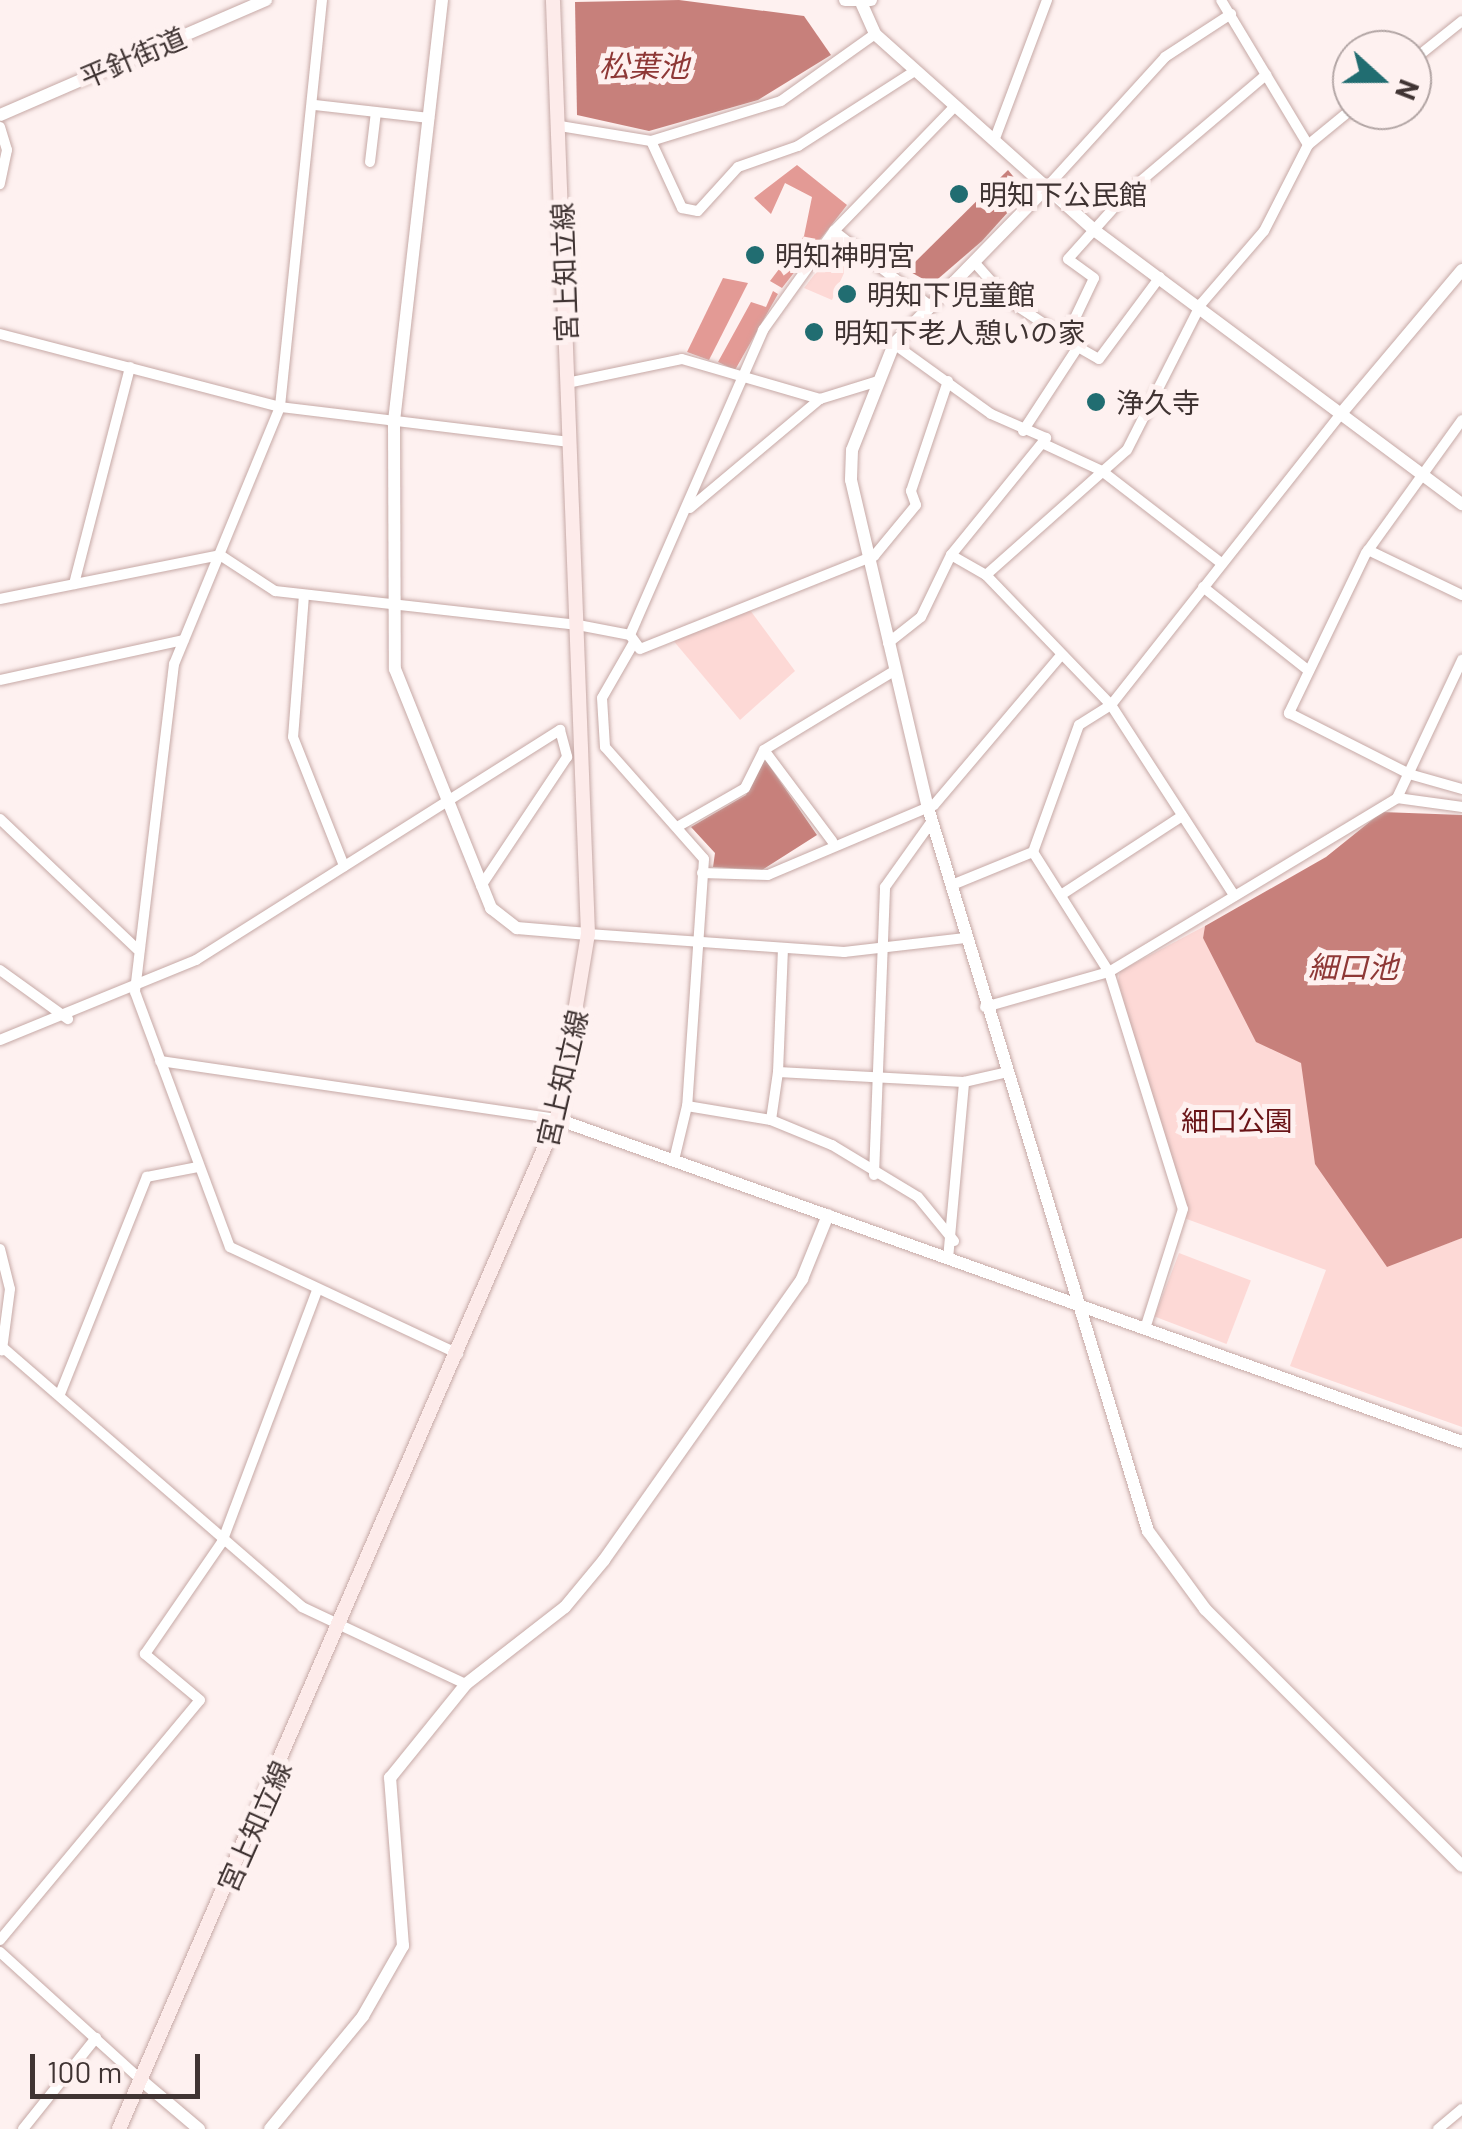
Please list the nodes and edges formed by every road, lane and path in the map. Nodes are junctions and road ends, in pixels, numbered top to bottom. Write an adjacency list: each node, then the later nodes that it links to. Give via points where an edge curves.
1 (266, 0): 17 (street, 平針街道)
2 (322, 0): 14 (street)
3 (442, 0): 18 (street)
4 (553, 0): 19 (main road, 宮上知立線)
5 (859, 0): 10 (street)
6 (1047, 0): 23 (street)
7 (1220, 0): 8 (street)
8 (1231, 14): 13 (street); 27 (street, via 1165,58)
9 (1462, 21): 11 (street)
10 (875, 34): 12 (street); 22 (street, via 782,101)
11 (1432, 45)
12 (915, 71): 15 (street); 22 (street, via 798,146 738,167 698,211 682,208)
13 (1266, 75): 24 (street); 28 (street)
14 (315, 105): 16 (street); 45 (street)
15 (954, 107): 23 (street); 29 (street)
16 (376, 112): 18 (street); 25 (street)
17 (0, 114)
18 (429, 118): 48 (street)
19 (560, 126): 22 (street); 43 (main road, 宮上知立線)
20 (1332, 126): 24 (street)
21 (0, 128): 26 (street, via 7,150)
22 (651, 141)
23 (994, 141): 27 (street)
24 (1308, 145): 34 (street, via 1264,231)
25 (370, 162)
26 (0, 184)
27 (1046, 188): 28 (street); 30 (street)
28 (1094, 230): 32 (street); 36 (street, via 1068,259 1094,278)
29 (834, 231): 33 (street); 40 (street)
30 (975, 263): 33 (street); 36 (street, via 1008,300)
31 (1462, 270): 46 (street)
32 (1160, 276): 34 (street); 38 (street, via 1099,358)
33 (926, 303): 37 (street)
34 (1201, 304): 46 (street); 52 (street, via 1126,450)
35 (0, 334): 39 (street)
36 (1066, 337): 38 (street)
37 (894, 344): 41 (street); 42 (street)
38 (1078, 347): 49 (street)
39 (130, 367): 45 (street); 62 (street)
40 (740, 377): 43 (street, via 682,359); 44 (street); 55 (street)
41 (948, 381): 49 (street); 59 (street, via 911,491 916,505)
42 (875, 382): 44 (street); 59 (street, via 850,464)
43 (567, 383): 50 (main road, 宮上知立線)
44 (820, 400): 55 (street)
45 (280, 408): 48 (street); 57 (street)
46 (1344, 410): 53 (street); 60 (street)
47 (1462, 420): 53 (street)
48 (394, 423): 50 (street); 67 (street)
49 (1023, 430): 51 (street)
50 (569, 442): 68 (main road, 宮上知立線)
51 (1044, 444): 52 (street); 58 (street)
52 (1102, 470): 60 (street); 61 (street)
53 (1420, 470): 54 (street); 56 (street)
54 (1462, 504)
55 (690, 508): 70 (street)
56 (1368, 550): 64 (street); 75 (street)
57 (220, 555): 62 (street); 65 (street, via 275,591); 69 (street)
58 (951, 555): 61 (street); 71 (street, via 921,616)
59 (874, 556): 70 (street); 71 (street)
60 (1221, 564): 63 (street)
61 (986, 575): 72 (street)
62 (74, 584): 66 (street)
63 (1203, 587): 75 (street); 77 (street)
64 (1462, 594)
65 (304, 596): 67 (street); 90 (street, via 291,722)
66 (0, 599)
67 (394, 605): 68 (street); 82 (street, via 405,712)
68 (578, 626): 70 (street); 96 (main road, 宮上知立線)
69 (184, 640): 76 (street); 101 (street, via 165,708)
70 (631, 640): 87 (street, via 602,698 605,747)
71 (888, 642): 74 (street)
72 (1061, 655): 77 (street); 84 (street)
73 (1462, 660): 79 (street)
74 (894, 671): 78 (street); 84 (street)
75 (1309, 671): 79 (street, via 1289,713)
76 (0, 680)
77 (1111, 704): 85 (street); 89 (street, via 1079,725)
78 (764, 750): 87 (street, via 744,788); 88 (street)
79 (1408, 774): 80 (street); 81 (street)
80 (1462, 789)
81 (1396, 798): 83 (street); 95 (street)
82 (444, 803): 90 (street); 92 (street); 92 (street, via 560,730 568,743)
83 (1462, 807)
84 (930, 814): 88 (street); 93 (street); 100 (street, via 888,877)
85 (1182, 816): 94 (street); 95 (street)
86 (0, 819): 101 (street)
87 (677, 827): 91 (street, via 704,859)
88 (832, 841): 91 (street, via 768,875)
89 (1033, 852): 93 (street); 94 (street)
90 (344, 866): 104 (street)
91 (702, 873): 98 (street)
92 (482, 886): 96 (street, via 508,924)
93 (952, 886): 97 (street)
94 (1064, 893): 103 (street)
95 (1234, 895): 103 (street)
96 (588, 934): 98 (street); 114 (main road, 宮上知立線)
97 (965, 938): 100 (street); 105 (street)
98 (702, 940): 99 (street); 113 (street)
99 (784, 948): 100 (street); 109 (street)
100 (879, 948): 111 (street)
101 (137, 949): 104 (street)
102 (0, 970): 106 (street)
103 (1109, 972): 105 (street); 125 (street, via 1183,1209)
104 (135, 992): 106 (street); 108 (street)
105 (985, 1007): 110 (street)
106 (68, 1019): 107 (street)
107 (0, 1040)
108 (160, 1062): 114 (street); 117 (street)
109 (778, 1072): 111 (street); 115 (street)
110 (1004, 1073): 112 (street); 124 (street)
111 (878, 1078): 112 (street); 118 (street)
112 (964, 1082): 120 (street)
113 (687, 1106): 115 (street); 116 (street)
114 (557, 1118): 116 (street); 127 (main road, 宮上知立線)
115 (771, 1120): 118 (street, via 832,1145)
116 (674, 1160): 119 (street)
117 (198, 1167): 123 (street, via 230,1247); 128 (street, via 147,1176)
118 (874, 1176): 120 (street, via 918,1197)
119 (828, 1215): 122 (street); 132 (street, via 802,1279 604,1560 566,1607)
120 (954, 1240): 122 (street)
121 (0, 1248): 126 (street, via 10,1289)
122 (948, 1258): 124 (street)
123 (318, 1290): 127 (street); 130 (street)
124 (1073, 1304): 125 (street); 133 (street, via 1129,1487 1169,1565)
125 (1144, 1329): 129 (street)
126 (1, 1348): 128 (street)
127 (459, 1354): 131 (main road, 宮上知立線)
128 (60, 1394): 130 (street)
129 (1462, 1442)
130 (222, 1542): 131 (street, via 302,1607); 134 (street, via 145,1654 200,1700)
131 (342, 1626): 132 (street); 137 (main road, 宮上知立線)
132 (466, 1684): 142 (street, via 390,1778 403,1946 362,2016)
133 (1462, 1866)
134 (0, 1940)
135 (0, 1952): 136 (street)
136 (96, 2038): 137 (street); 139 (street)
137 (140, 2080): 140 (main road, 宮上知立線); 141 (street)
138 (1462, 2109): 143 (street)
139 (24, 2129)
140 (119, 2129)
141 (199, 2129)
142 (270, 2129)
143 (1438, 2129)

